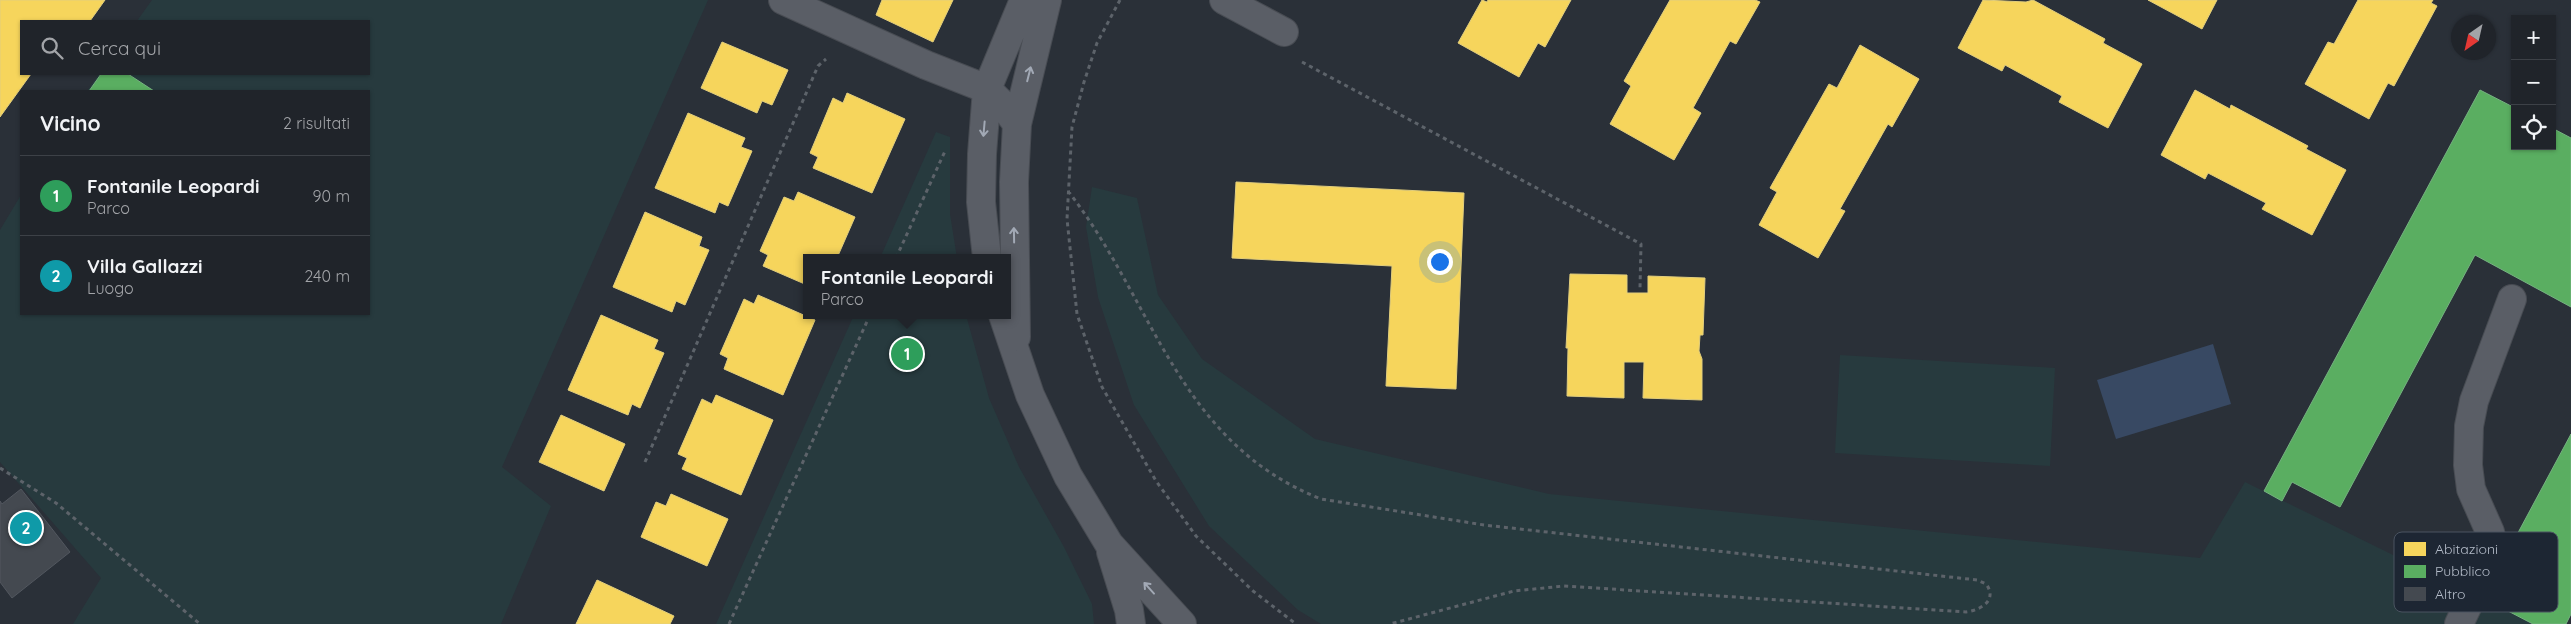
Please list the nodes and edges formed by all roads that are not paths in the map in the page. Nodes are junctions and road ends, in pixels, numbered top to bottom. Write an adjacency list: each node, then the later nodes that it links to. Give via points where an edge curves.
1 (783, 0): 6 (street)
2 (1024, 0): 6 (street)
3 (1047, 0): 7 (street, one-way to 3)
4 (1224, 0): 5 (street)
5 (1284, 32)
6 (987, 89): 7 (street); 8 (street, one-way to 8, via 981,202)
7 (1017, 124): 11 (street, one-way to 7, via 1014,182)
8 (986, 254)
9 (2512, 299): 12 (street, via 2474,401 2469,426 2471,489)
10 (1004, 319): 11 (street)
11 (1016, 353): 13 (street, via 1045,429 1068,476)
12 (2490, 532)
13 (1109, 544): 15 (street); 16 (street, one-way to 13)
14 (2465, 612): 17 (street)
15 (1131, 624)
16 (1182, 624)
17 (2459, 624)

